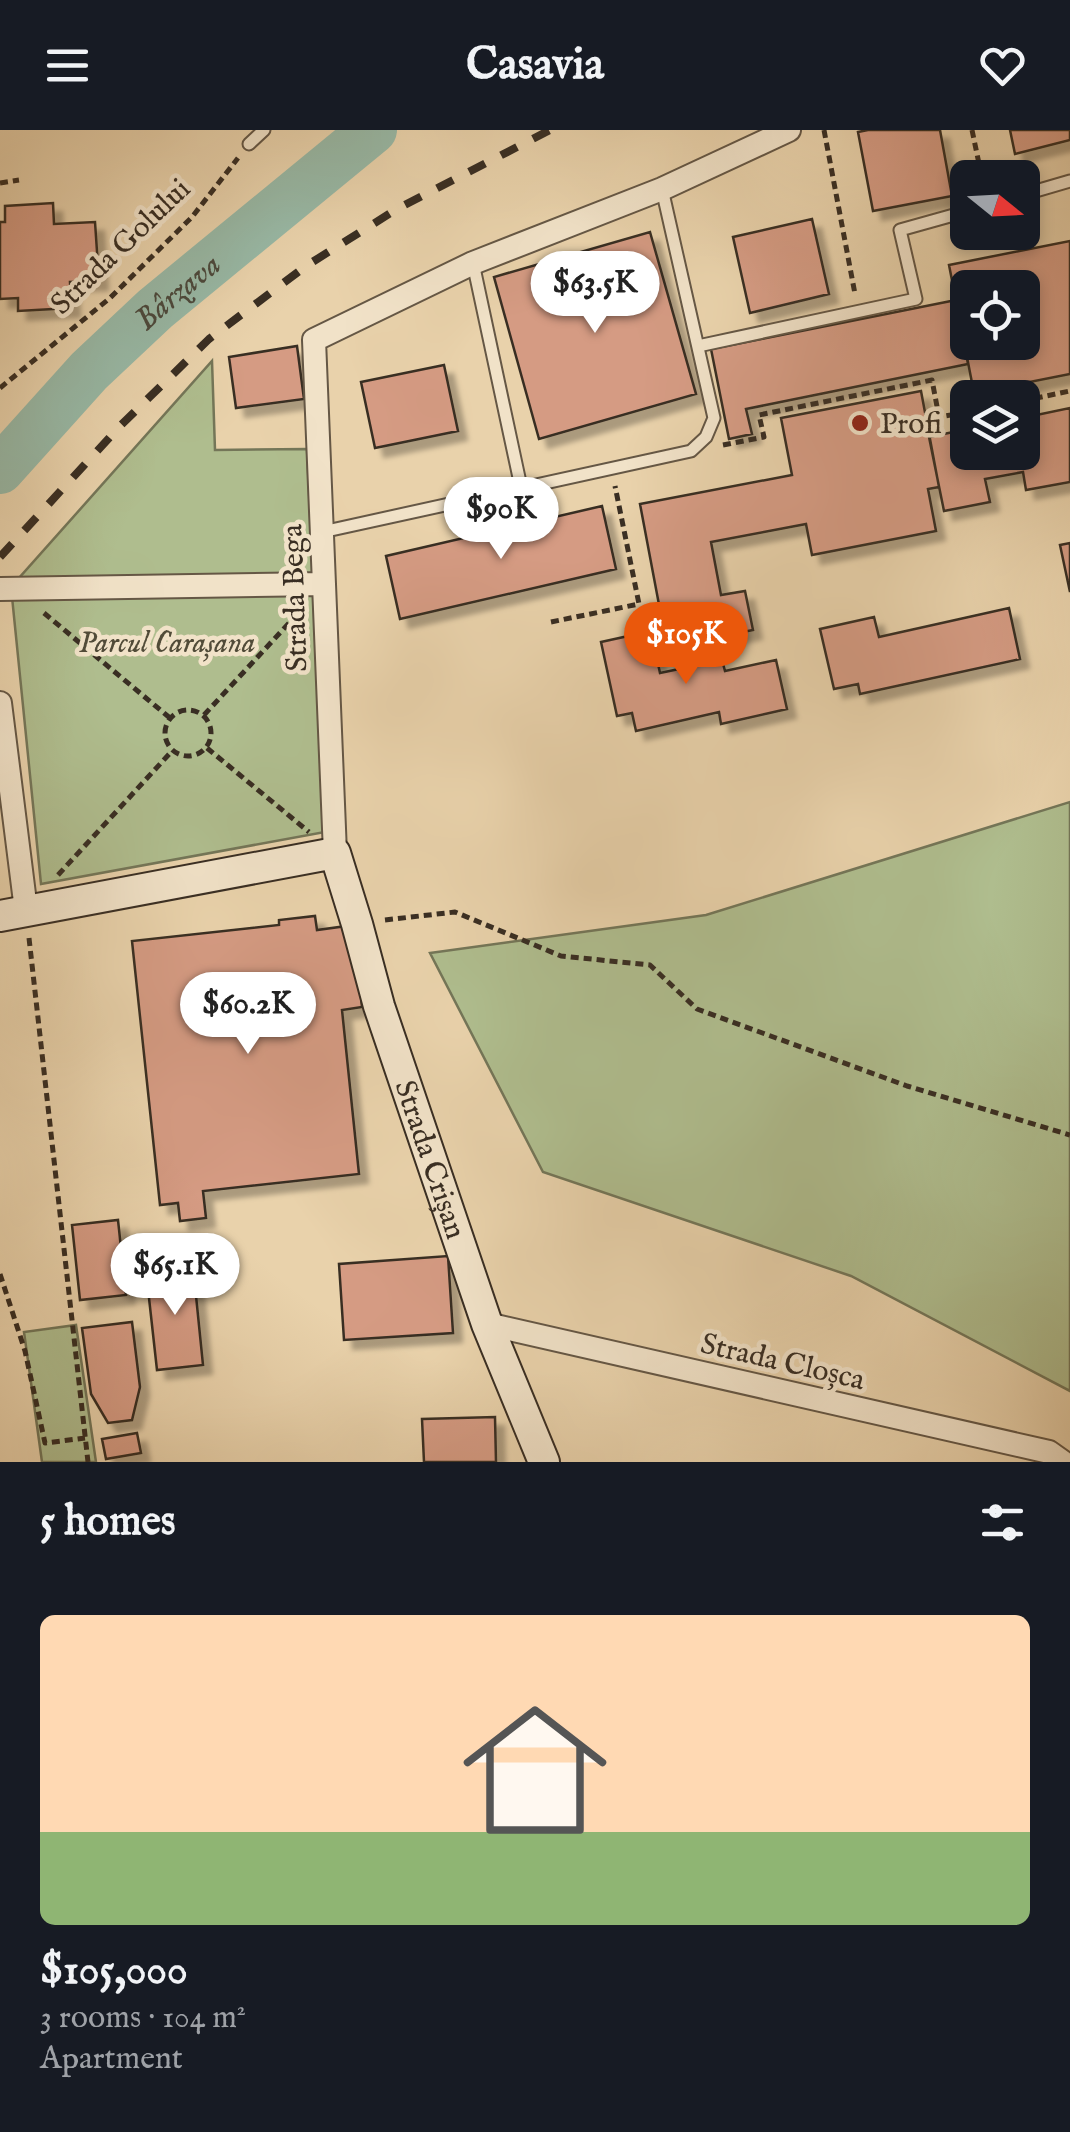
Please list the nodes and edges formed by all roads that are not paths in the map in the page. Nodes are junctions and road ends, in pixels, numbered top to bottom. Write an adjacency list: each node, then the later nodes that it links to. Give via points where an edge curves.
1 (264, 130): 3 (lane)
2 (788, 130): 5 (street)
3 (249, 144)
4 (1070, 180): 6 (lane)
5 (662, 189): 8 (street); 9 (lane)
6 (1040, 189)
7 (950, 216): 9 (lane, via 900,230 916,299)
8 (473, 263): 10 (lane); 11 (street, Strada Bega, via 314,340)
9 (698, 346): 10 (lane, via 714,418 691,451)
10 (520, 487): 11 (lane)
11 (322, 532): 12 (street, Strada Bega)
12 (324, 584): 13 (street); 15 (street, Strada Bega)
13 (7, 589)
14 (0, 703): 16 (street)
15 (335, 853): 16 (street); 17 (street, Strada Crișan, via 379,1006)
16 (12, 913)
17 (487, 1324): 18 (street, Strada Crișan); 19 (street, Strada Cloșca, via 1049,1452)
18 (544, 1462)
19 (1063, 1462)

